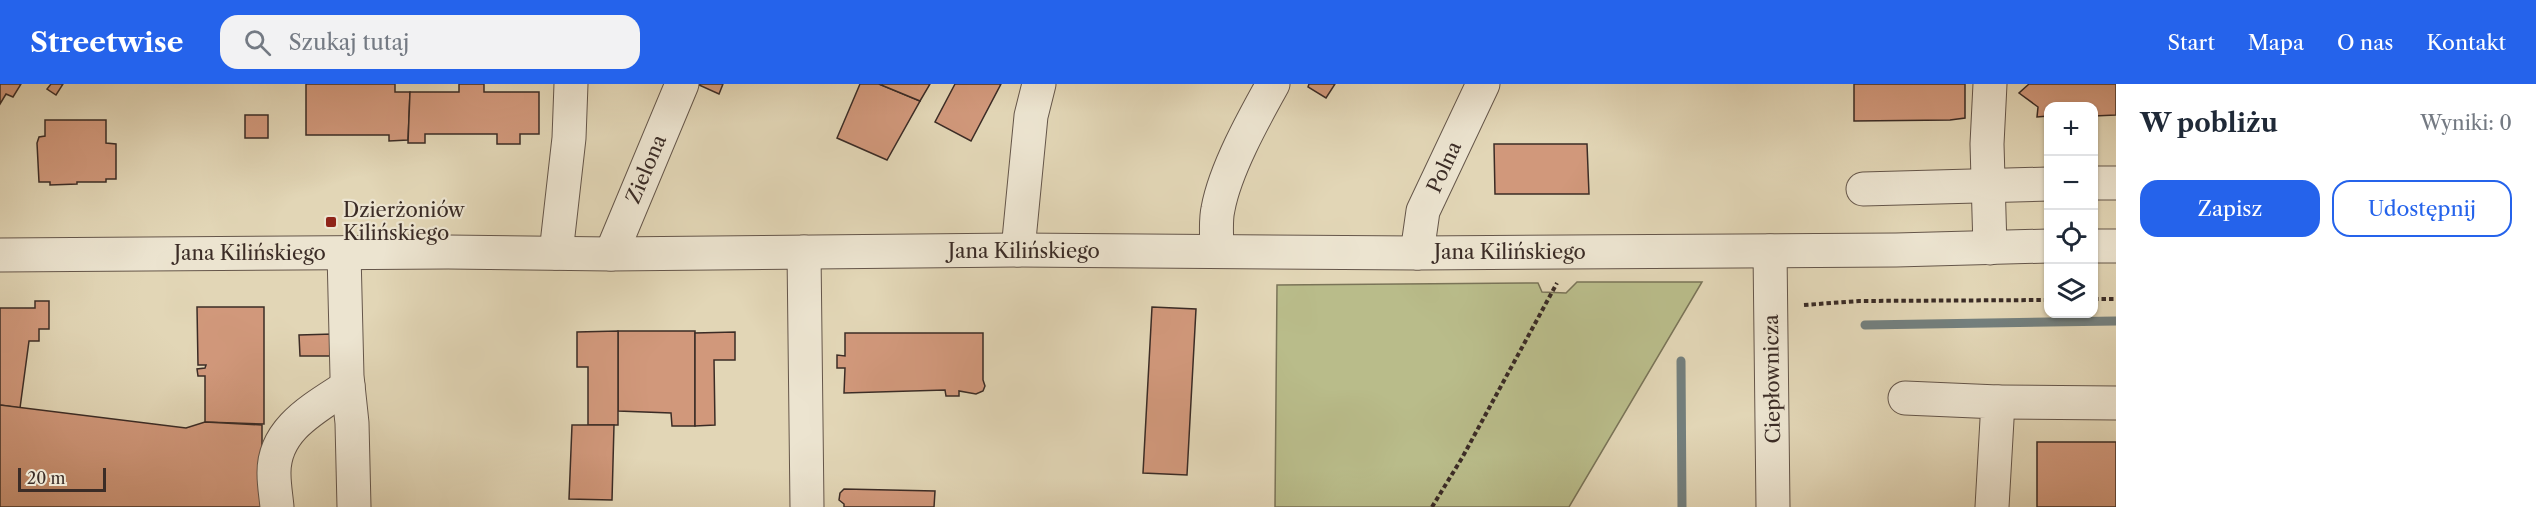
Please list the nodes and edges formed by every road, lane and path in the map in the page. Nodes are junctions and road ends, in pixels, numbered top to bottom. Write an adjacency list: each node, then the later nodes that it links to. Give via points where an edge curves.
1 (571, 84): 23 (street, via 570,138)
2 (681, 84): 24 (street, Zielona)
3 (1039, 84): 16 (street, via 1031,116)
4 (1273, 84): 17 (street, via 1227,180 1217,210)
5 (1483, 84): 20 (street, Polna, via 1423,211)
6 (1990, 84): 10 (street)
7 (2098, 183): 8 (street)
8 (2116, 183)
9 (2044, 184): 10 (street)
10 (1988, 185): 11 (street); 15 (street)
11 (1863, 189)
12 (2044, 246): 15 (street, Jana Kilińskiego)
13 (2098, 246): 14 (street)
14 (2116, 246)
15 (1990, 248): 18 (street, Jana Kilińskiego)
16 (1018, 250): 17 (street, Jana Kilińskiego); 19 (street, Jana Kilińskiego)
17 (1217, 251): 20 (street, Jana Kilińskiego)
18 (1770, 251): 21 (street, Jana Kilińskiego); 38 (street, Ciepłownicza)
19 (804, 252): 24 (street, Jana Kilińskiego); 36 (street)
20 (1417, 252): 21 (street, Jana Kilińskiego)
21 (1571, 252): 37 (path, via 1553,292)
22 (344, 253): 23 (street, Jana Kilińskiego); 25 (street, Jana Kilińskiego); 30 (street)
23 (556, 253): 24 (street, Jana Kilińskiego)
24 (611, 254)
25 (0, 255)
26 (2098, 299): 27 (path)
27 (2116, 299)
28 (2044, 300): 29 (path)
29 (1803, 305)
30 (348, 386): 34 (street, via 289,429 280,444 274,472); 35 (street)
31 (1905, 398): 32 (street)
32 (1998, 402): 33 (street); 39 (street)
33 (2116, 403)
34 (277, 507)
35 (354, 507)
36 (807, 507)
37 (1432, 507)
38 (1773, 507)
39 (1992, 507)

